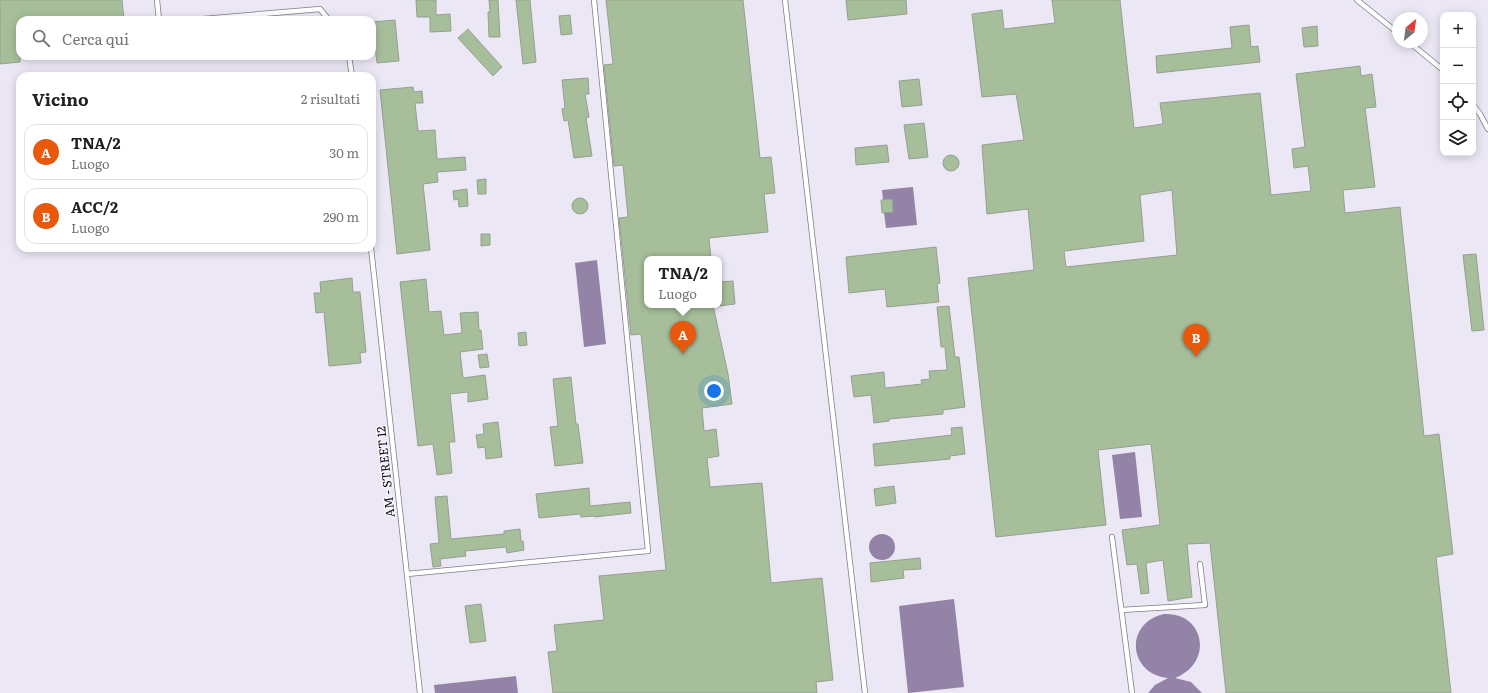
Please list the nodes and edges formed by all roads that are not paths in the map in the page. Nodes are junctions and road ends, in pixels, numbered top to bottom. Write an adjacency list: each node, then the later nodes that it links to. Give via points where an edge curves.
1 (157, 0): 5 (lane)
2 (594, 0): 18 (lane, via 648,551)
3 (785, 0): 21 (lane)
4 (1357, 0): 8 (lane)
5 (159, 16)
6 (238, 16): 7 (lane, via 320,9)
7 (326, 16)
8 (1392, 28)
9 (1416, 48): 11 (lane)
10 (350, 60): 12 (lane)
11 (1440, 68)
12 (351, 72)
13 (1476, 109): 14 (lane)
14 (1488, 129)
15 (371, 252): 18 (lane, AM - STREET 12)
16 (1112, 537): 19 (lane)
17 (1200, 564): 19 (lane, via 1205,605)
18 (407, 574): 20 (lane, AM - STREET 12)
19 (1121, 610): 22 (lane)
20 (420, 693)
21 (865, 693)
22 (1132, 693)

